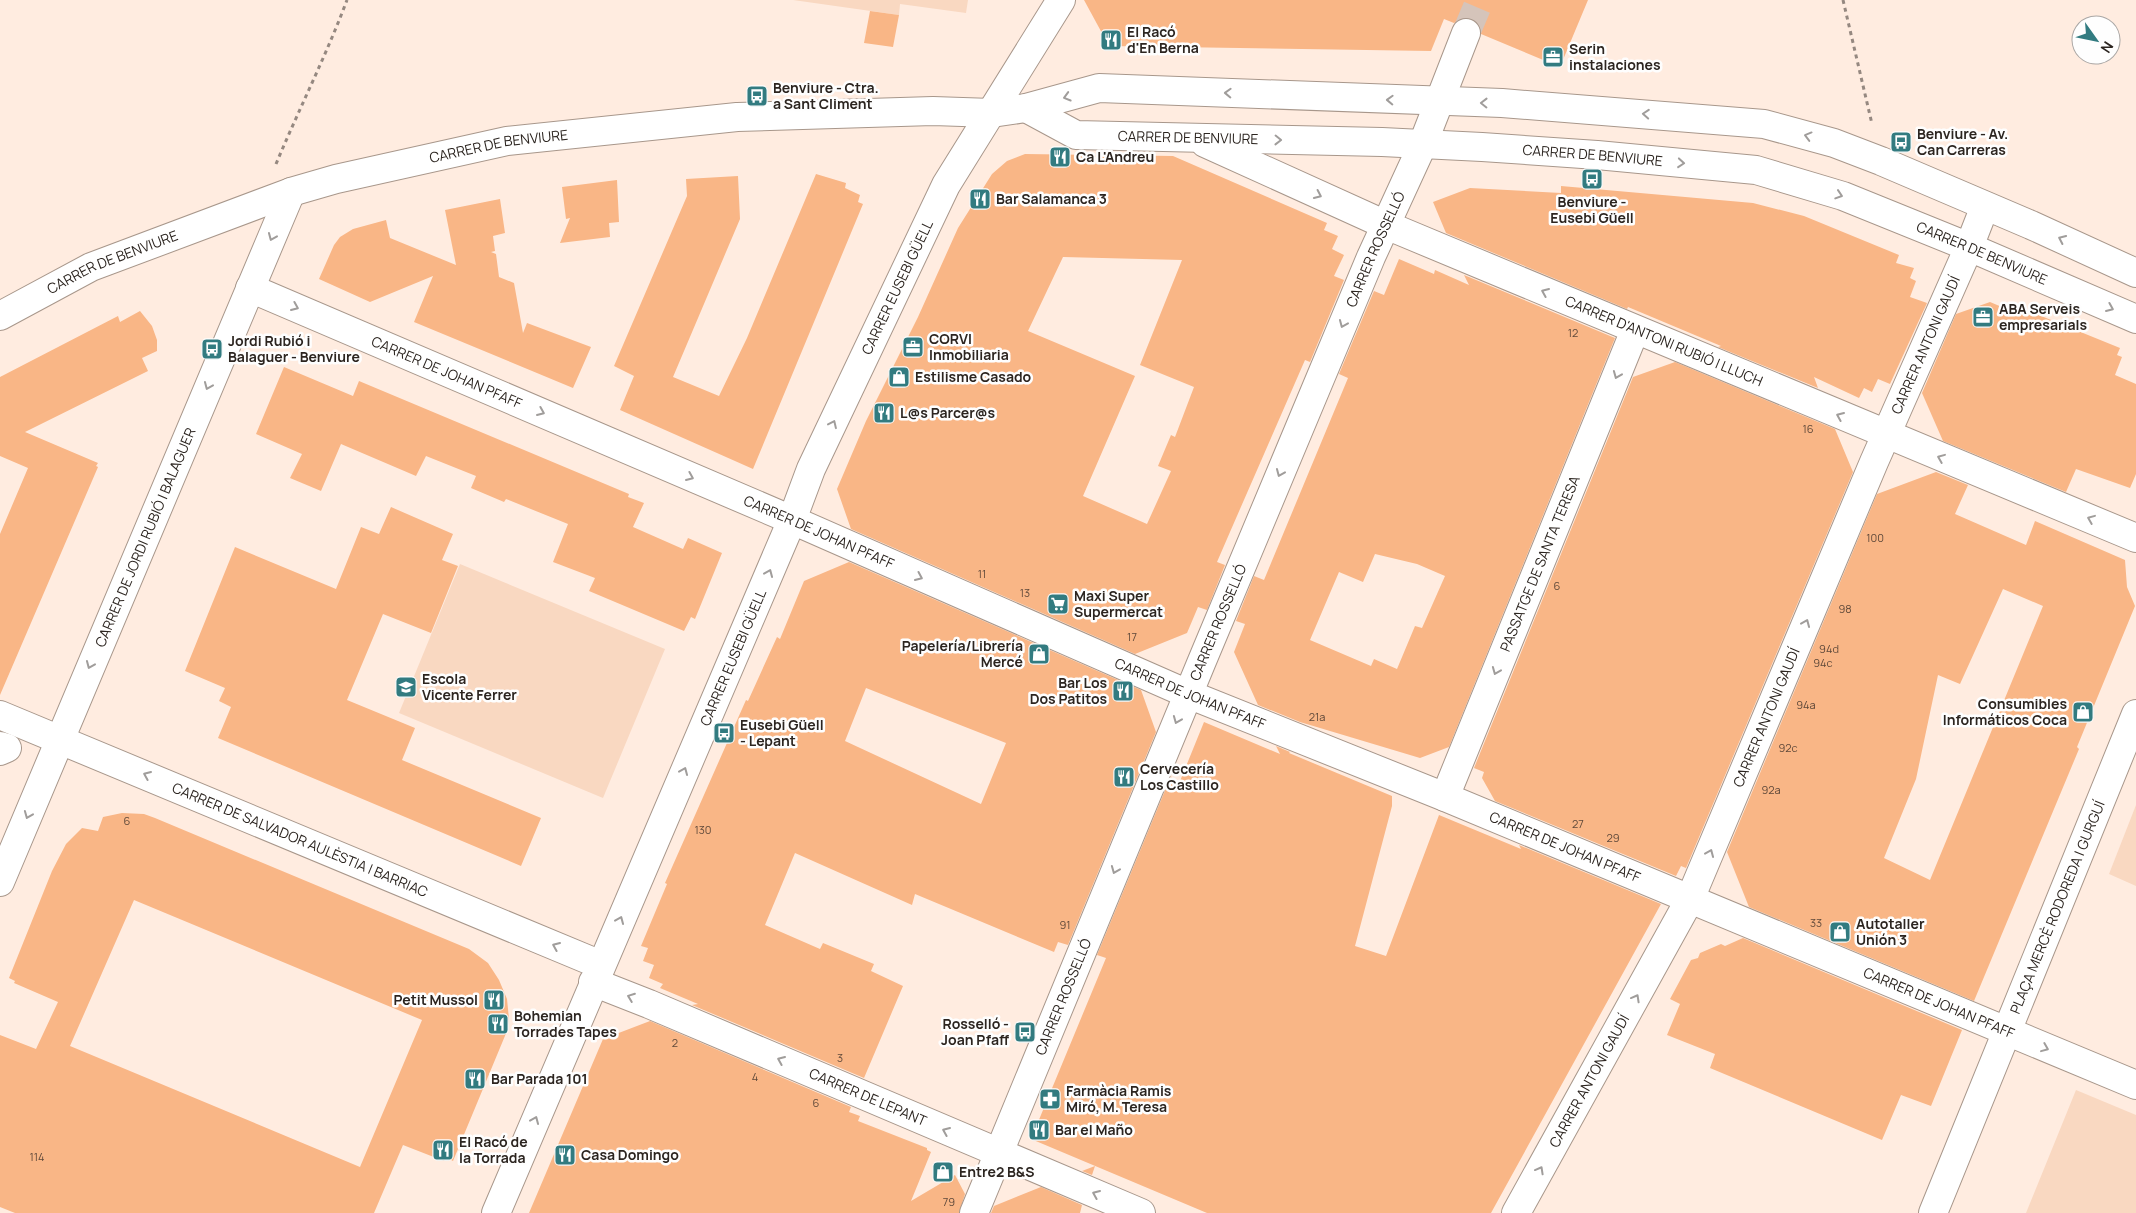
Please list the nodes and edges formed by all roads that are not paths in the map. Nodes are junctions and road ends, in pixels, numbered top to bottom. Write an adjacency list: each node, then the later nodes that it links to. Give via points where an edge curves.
1 (1061, 0): 5 (street, CARRER EUSEBI GÜELL)
2 (1466, 33): 3 (street, CARRER ROSSELLÓ)
3 (1439, 102): 4 (street, CARRER DE BENVIURE, one-way to 4, via 1098,88); 7 (street, CARRER ROSSELLÓ); 9 (street, CARRER DE BENVIURE, one-way to 3, via 1834,143 1764,124 1502,103)
4 (1026, 108): 5 (street, CARRER DE BENVIURE); 6 (street, CARRER DE BENVIURE, via 1076,135)
5 (992, 113): 8 (street, CARRER DE BENVIURE, via 933,111 737,117 507,141 336,178); 20 (street, CARRER EUSEBI GÜELL, one-way to 5, via 811,469 946,185)
6 (1194, 138): 7 (street, CARRER DE BENVIURE, one-way to 7, via 1382,142); 10 (street, CARRER D'ANTONI RUBIÓ I LLUCH, one-way to 10)
7 (1422, 146): 10 (street, CARRER ROSSELLÓ); 11 (street, CARRER DE BENVIURE, one-way to 11, via 1588,154 1756,170 1843,196)
8 (291, 192): 15 (street, CARRER DE JORDI RUBIÓ I BALAGUER, one-way to 15); 16 (street, CARRER DE BENVIURE, via 90,267)
9 (1985, 206): 11 (street, CARRER ANTONI GAUDÍ); 12 (street, CARRER DE BENVIURE, one-way to 9)
10 (1386, 225): 18 (street, CARRER D'ANTONI RUBIÓ I LLUCH, one-way to 10); 22 (street, CARRER ROSSELLÓ, one-way to 22)
11 (1969, 247): 17 (street, CARRER DE BENVIURE, one-way to 17); 19 (street, CARRER ANTONI GAUDÍ)
12 (2106, 260): 13 (street, CARRER DE BENVIURE); 14 (street, CARRER DE BENVIURE)
13 (2136, 263)
14 (2136, 273)
15 (250, 288): 20 (street, CARRER DE JOHAN PFAFF, one-way to 20); 25 (street, CARRER DE JORDI RUBIÓ I BALAGUER, one-way to 25)
16 (0, 316)
17 (2136, 319)
18 (1635, 330): 19 (street, CARRER D'ANTONI RUBIÓ I LLUCH, one-way to 18); 28 (street, PASSATGE DE SANTA TERESA, one-way to 28)
19 (1885, 435): 21 (street, CARRER D'ANTONI RUBIÓ I LLUCH, one-way to 19); 30 (street, CARRER ANTONI GAUDÍ, one-way to 19)
20 (792, 520): 22 (street, CARRER DE JOHAN PFAFF, one-way to 22); 31 (street, CARRER EUSEBI GÜELL, one-way to 20)
21 (2136, 538)
22 (1188, 694): 28 (street, CARRER DE JOHAN PFAFF); 34 (street, CARRER ROSSELLÓ, one-way to 34)
23 (2136, 714): 32 (street, PLAÇA MERCÈ RODOREDA I GURGUÍ)
24 (0, 715): 25 (street, CARRER DE SALVADOR AULÈSTIA I BARRIAC)
25 (59, 738): 29 (street, CARRER DE JORDI RUBIÓ I BALAGUER, one-way to 29); 31 (street, CARRER DE SALVADOR AULÈSTIA I BARRIAC, one-way to 25)
26 (0, 746): 27 (street, via 7,748)
27 (0, 751)
28 (1445, 797): 30 (street, CARRER DE JOHAN PFAFF)
29 (0, 882)
30 (1690, 899): 32 (street, CARRER DE JOHAN PFAFF); 38 (street, CARRER ANTONI GAUDÍ, one-way to 30)
31 (597, 974): 34 (street, CARRER DE LEPANT, one-way to 31, via 649,1004); 35 (street, CARRER EUSEBI GÜELL, one-way to 31)
32 (2008, 1032): 33 (street, CARRER DE JOHAN PFAFF, one-way to 33); 39 (street, PLAÇA MERCÈ RODOREDA I GURGUÍ)
33 (2136, 1086)
34 (999, 1153): 36 (street, CARRER ROSSELLÓ); 37 (street, CARRER DE LEPANT, one-way to 34)
35 (496, 1213)
36 (974, 1213)
37 (1141, 1213)
38 (1516, 1213)
39 (1933, 1213)

